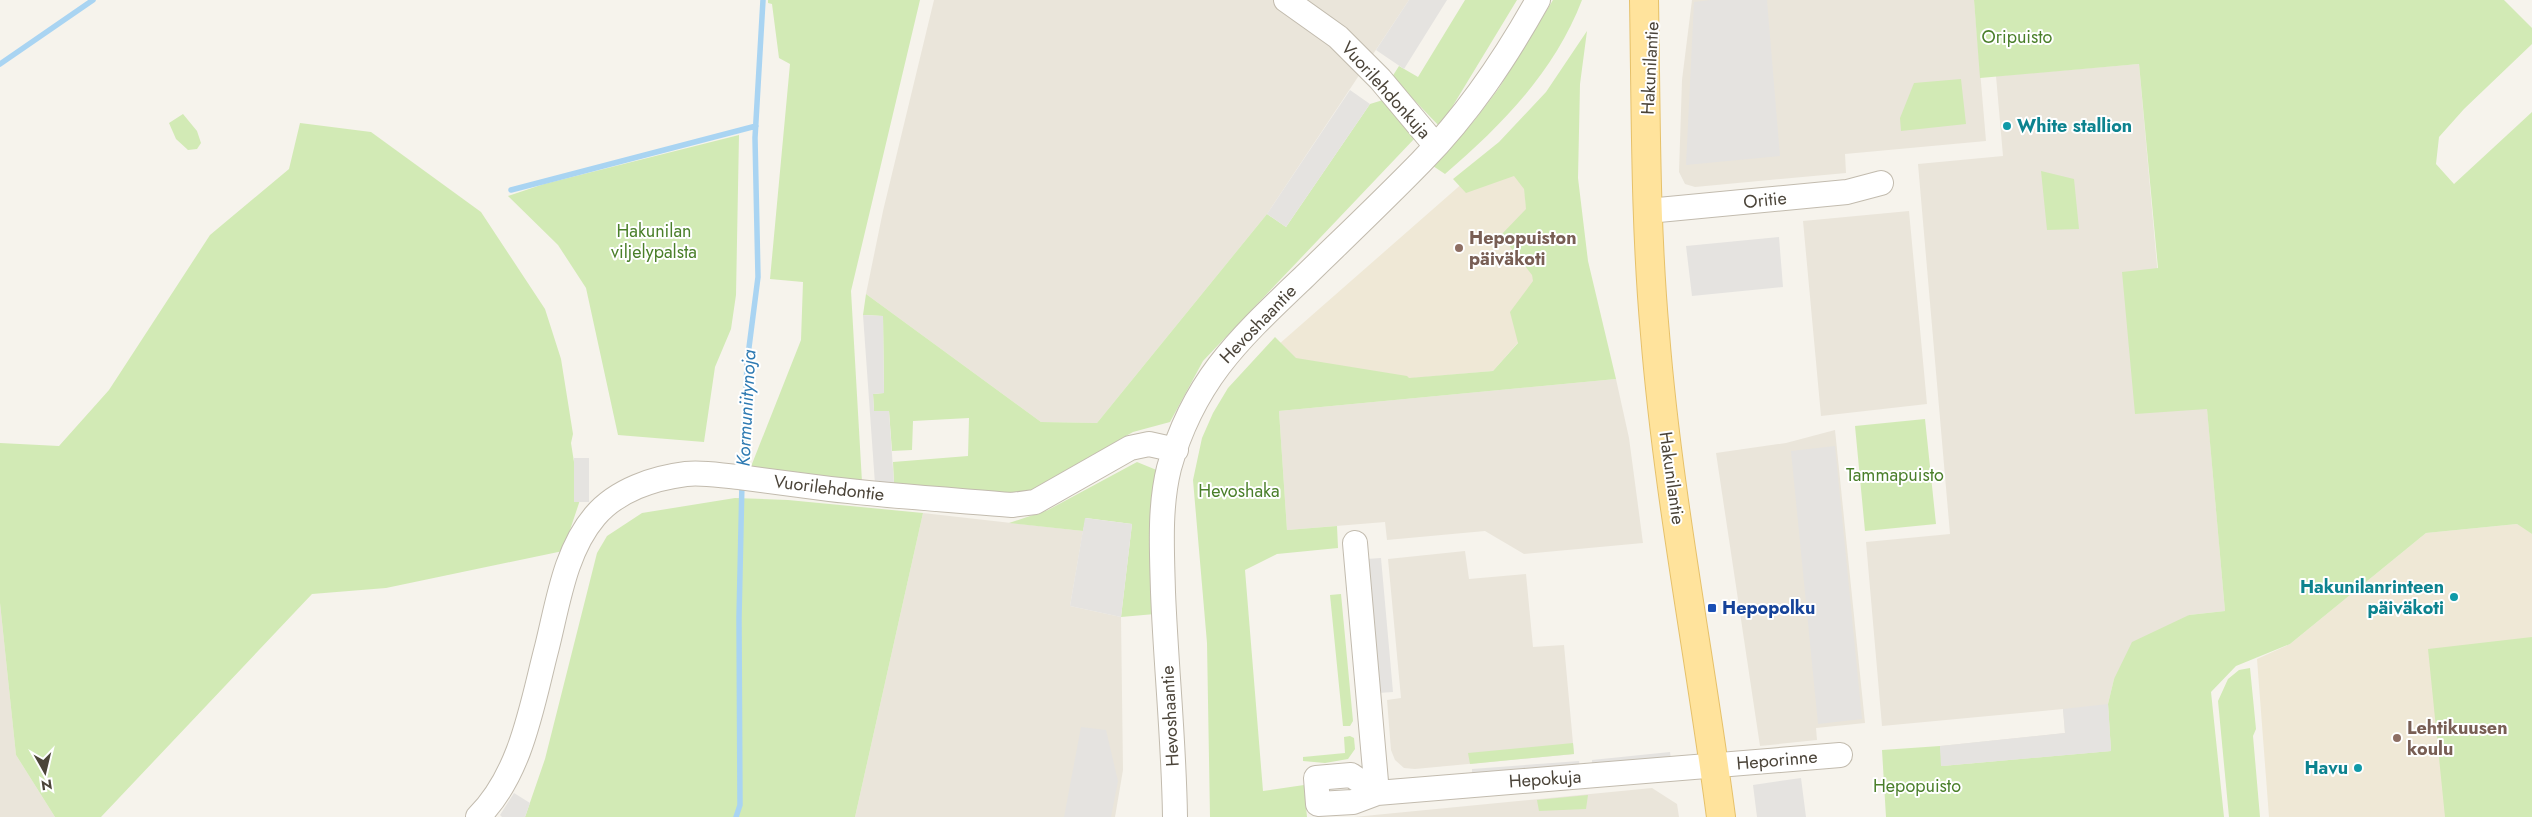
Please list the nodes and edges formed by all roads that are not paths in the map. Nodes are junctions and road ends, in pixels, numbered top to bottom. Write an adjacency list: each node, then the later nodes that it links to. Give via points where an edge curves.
1 (1286, 0): 6 (street, Vuorilehdonkuja, via 1338,37 1380,79)
2 (1538, 0): 6 (street, Hevoshaantie, via 1492,77)
3 (1644, 0): 5 (main road, Hakunilantie)
4 (1654, 0): 5 (main road, Hakunilantie)
5 (1646, 136): 8 (main road, Hakunilantie)
6 (1436, 146): 9 (street, Hevoshaantie, via 1230,349 1198,395)
7 (1881, 183): 8 (street, Oritie, via 1847,192)
8 (1648, 211): 12 (main road, Hakunilantie, via 1661,396)
9 (1176, 450): 13 (street, Vuorilehdontie, via 1149,444 1130,448 1035,502 1012,505 714,475 688,474 627,490 595,515 572,556 527,724 508,775); 14 (street, Hevoshaantie, via 1164,501 1162,551)
10 (1356, 542): 12 (street, Hepokuja, via 1377,793)
11 (1840, 755): 12 (street, Heporinne)
12 (1714, 766): 15 (main road, Hakunilantie)
13 (478, 817)
14 (1175, 817)
15 (1721, 817)

